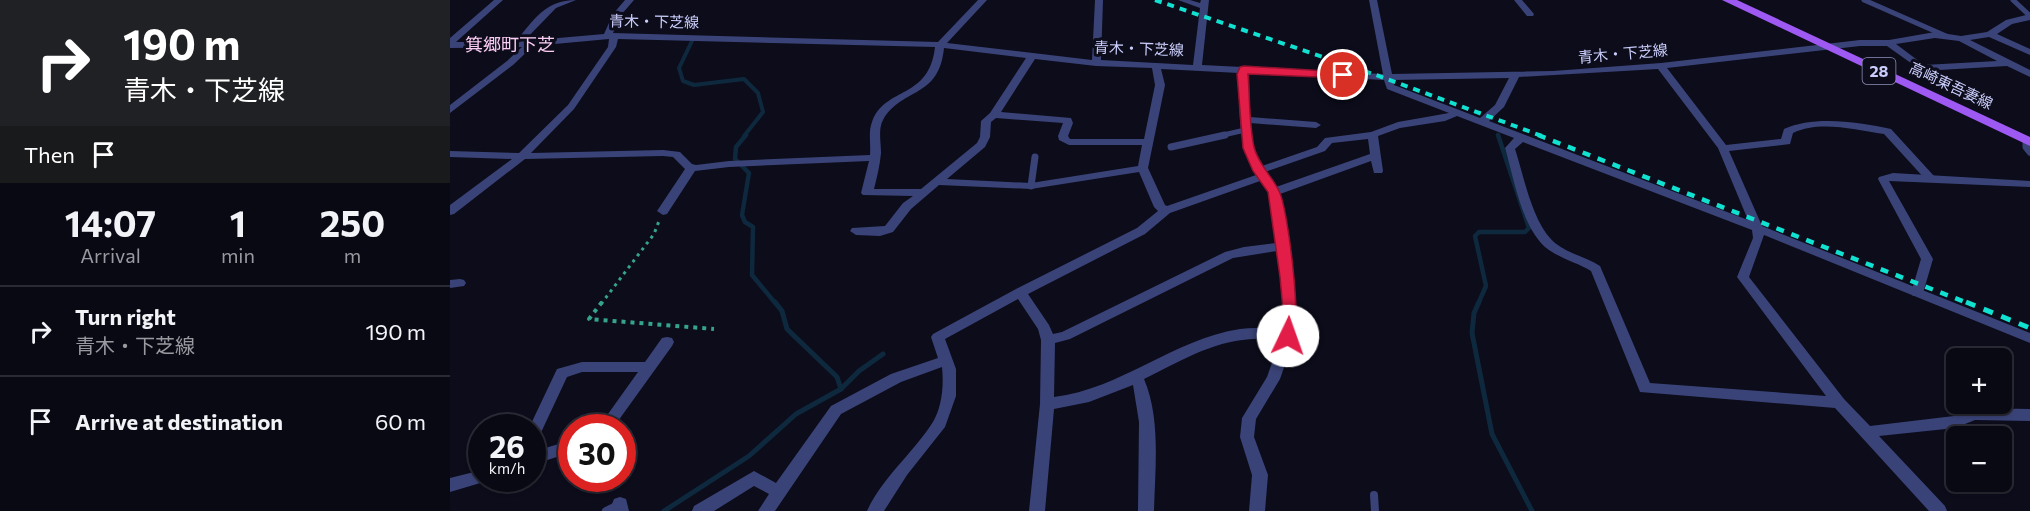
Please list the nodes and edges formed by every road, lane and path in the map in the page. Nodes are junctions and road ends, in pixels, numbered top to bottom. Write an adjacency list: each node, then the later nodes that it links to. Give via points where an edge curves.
1 (499, 0): 22 (street)
2 (572, 0): 20 (street, via 553,6)
3 (630, 0): 18 (street, via 617,14)
4 (968, 0): 12 (street)
5 (1099, 0): 28 (street)
6 (1182, 0): 13 (street)
7 (1373, 0): 36 (street)
8 (1518, 0): 14 (street)
9 (1728, 0): 25 (main road, 高崎東吾妻線 / 28)
10 (1864, 0): 17 (lane)
11 (2013, 0): 15 (lane)
12 (981, 1): 24 (street)
13 (1205, 4): 32 (street)
14 (1530, 14)
15 (2030, 17): 16 (street, via 2009,22)
16 (1990, 34): 19 (street); 26 (street)
17 (1946, 36): 19 (street, 青木・下芝線); 21 (street, 青木・下芝線)
18 (610, 37): 23 (street, 青木・下芝線); 24 (street, 青木・下芝線); 50 (street, via 612,47 571,107)
19 (1961, 39): 29 (street)
20 (518, 43): 22 (street, 青木・下芝線); 23 (street, 青木・下芝線)
21 (1889, 43): 25 (street, 青木・下芝線); 29 (street, via 1922,68)
22 (450, 44)
23 (530, 44): 37 (street)
24 (940, 45): 27 (street, 青木・下芝線); 53 (street, via 934,74 876,124)
25 (1827, 47): 31 (street, 青木・下芝線); 46 (main road, 高崎東吾妻線 / 28)
26 (2030, 52)
27 (1031, 57): 28 (street, 青木・下芝線); 39 (street)
28 (1096, 63): 30 (street, 青木・下芝線)
29 (2009, 63): 34 (street)
30 (1156, 66): 32 (street, 青木・下芝線); 45 (street, via 1160,85)
31 (1661, 66): 35 (street, 青木・下芝線); 48 (street)
32 (1197, 67): 33 (street, 青木・下芝線)
33 (1244, 69): 36 (street, 青木・下芝線); 41 (street)
34 (2030, 74)
35 (1515, 76): 36 (street, 青木・下芝線); 40 (street, via 1499,107)
36 (1387, 77): 38 (street, via 1390,87)
37 (450, 110)
38 (1457, 113): 40 (street); 43 (street, via 1398,125)
39 (994, 115): 45 (street, via 1067,120 1063,136 1069,142); 59 (street, via 986,121 981,145)
40 (1482, 122): 44 (street)
41 (1245, 125): 42 (street); 47 (lane); 57 (street, via 1248,148)
42 (1316, 125)
43 (1373, 135): 51 (street); 57 (street, via 1329,140 1321,149)
44 (1521, 138): 67 (street); 80 (street, via 1510,148 1538,230 1558,251 1596,269 1645,388)
45 (1148, 142): 55 (street)
46 (2028, 144)
47 (1170, 147)
48 (1723, 148): 58 (street, via 1786,142 1788,131 1801,124 1882,130 1891,134); 67 (street)
49 (450, 154): 50 (street)
50 (522, 156): 54 (street, via 663,153 676,154); 66 (street)
51 (1376, 156): 56 (street); 63 (street)
52 (1035, 157): 61 (lane)
53 (875, 158): 54 (street); 62 (street, via 867,193)
54 (692, 167): 65 (street)
55 (1143, 168): 61 (street); 64 (street, via 1160,207)
56 (1378, 171)
57 (1261, 174): 63 (street); 64 (street)
58 (1930, 178): 60 (street); 71 (street, via 1883,178 1927,259)
59 (938, 182): 61 (street); 62 (street)
60 (2030, 184)
61 (1031, 186)
62 (923, 192): 68 (street, via 889,229)
63 (1274, 192): 69 (street)
64 (1166, 210): 70 (street, via 1142,231)
65 (663, 211): 72 (path, via 654,234 589,319)
66 (450, 212)
67 (1757, 228): 71 (street); 80 (street, via 1759,238 1743,277)
68 (855, 231)
69 (1281, 246): 73 (street, via 1290,310); 75 (street, via 1229,255 1065,336)
70 (1020, 292): 75 (street); 77 (street, via 938,337)
71 (1917, 292): 74 (street)
72 (714, 329)
73 (1288, 336): 79 (street, via 1258,333 1226,337); 95 (street, via 1272,379 1250,418 1247,437 1260,475)
74 (2030, 338)
75 (1048, 340): 81 (street)
76 (667, 342): 78 (street)
77 (944, 361): 88 (street, via 896,378 837,411); 92 (street, via 949,369 949,396 938,426)
78 (649, 367): 82 (street, via 582,366 562,373); 83 (street)
79 (1136, 376): 81 (street, via 1093,394); 94 (street, via 1141,385 1148,447)
80 (1839, 403): 85 (street)
81 (1047, 404): 93 (street)
82 (542, 414)
83 (615, 414)
84 (2030, 415): 85 (street, via 1974,414 1955,422)
85 (1867, 435): 97 (street)
86 (468, 480): 87 (street)
87 (450, 485)
88 (777, 491): 90 (street, via 754,478); 91 (street)
89 (1374, 495): 96 (lane)
90 (700, 511)
91 (766, 511)
92 (875, 511)
93 (1037, 511)
94 (1146, 511)
95 (1257, 511)
96 (1376, 511)
97 (1939, 511)

